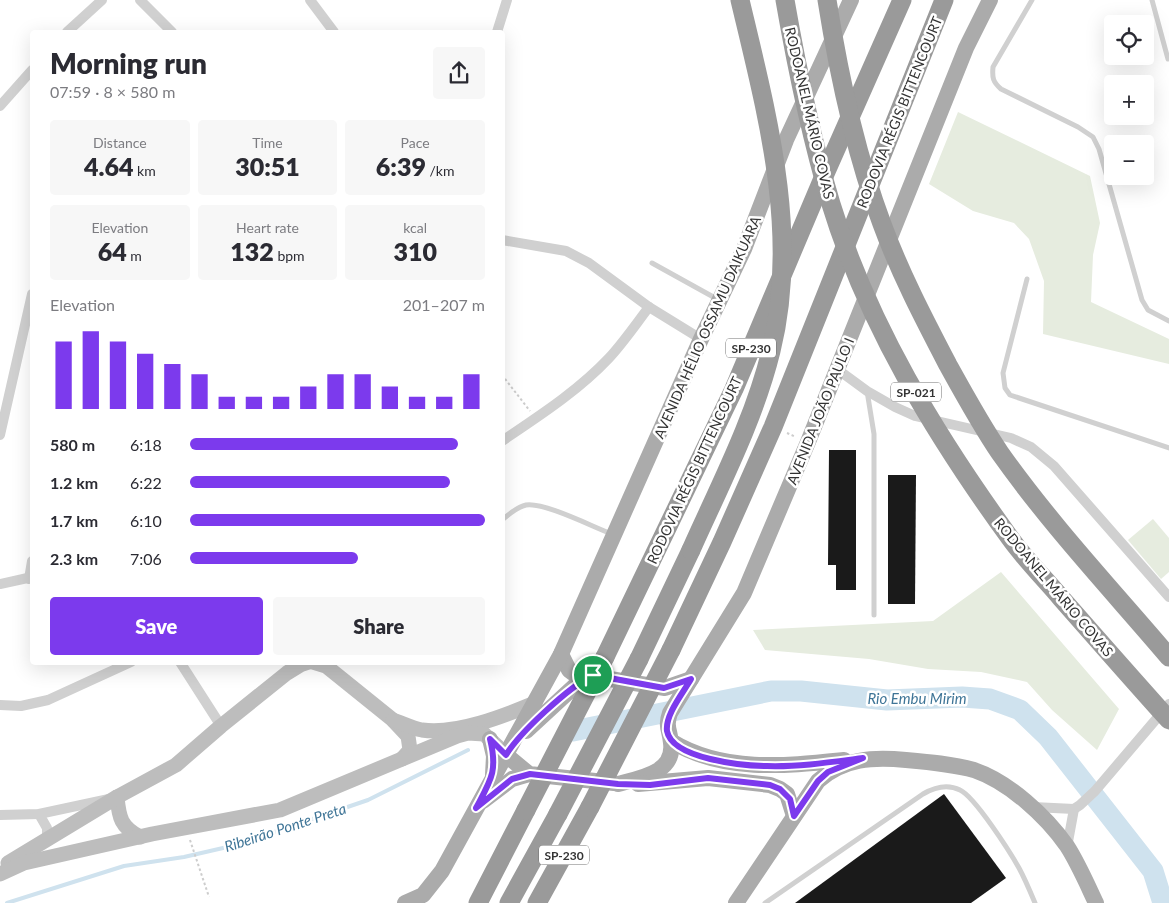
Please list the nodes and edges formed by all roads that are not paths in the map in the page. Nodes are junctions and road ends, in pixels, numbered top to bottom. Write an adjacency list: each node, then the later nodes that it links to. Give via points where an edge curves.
1 (102, 0): 15 (street)
2 (140, 0): 16 (street)
3 (311, 0): 17 (street)
4 (507, 0): 18 (street)
5 (740, 0): 82 (highway, bridge, via 775,156 781,225 780,288 771,350 749,419 691,550 638,659)
6 (785, 0): 56 (highway, RODOANEL MÁRIO COVAS / SP-021, bridge, via 812,131 832,205 885,337 948,450 1011,540)
7 (827, 0): 43 (highway, SP-021, bridge, via 835,51 858,149 882,224 921,315 999,452 1041,507)
8 (851, 0): 26 (main road, AVENIDA HÉLIO OSSAMU DAIKUARA, via 786,140 744,249)
9 (902, 0): 77 (highway, RODOVIA RÉGIS BITTENCOURT / SP-230, bridge, via 734,389 605,657)
10 (944, 0): 19 (highway, RODOVIA RÉGIS BITTENCOURT / SP-230)
11 (952, 0): 19 (highway)
12 (990, 0): 31 (main road, AVENIDA JOÃO PAULO I, via 956,74)
13 (1032, 0): 29 (lane, via 993,67 994,83 1093,137 1142,300 1148,310)
14 (1152, 0): 20 (lane)
15 (69, 30)
16 (170, 30)
17 (333, 30)
18 (498, 30)
19 (928, 42): 83 (highway, RODOVIA RÉGIS BITTENCOURT / SP-230, bridge, via 773,427 722,542 671,650)
20 (1168, 59)
21 (30, 72): 22 (street)
22 (0, 106)
23 (505, 240): 28 (street, via 566,250 590,263)
24 (652, 263): 26 (lane)
25 (1027, 279): 35 (lane, via 1003,373 1007,392)
26 (720, 300): 30 (main road, AVENIDA HÉLIO OSSAMU DAIKUARA)
27 (30, 303): 33 (street)
28 (649, 307): 30 (street); 34 (street, via 610,358 593,374)
29 (1169, 321)
30 (701, 339): 37 (main road, AVENIDA HÉLIO OSSAMU DAIKUARA)
31 (837, 369): 32 (street); 49 (main road, AVENIDA JOÃO PAULO I, via 744,593)
32 (867, 391): 40 (street, via 915,416 1011,438 1031,447 1054,466); 41 (lane, via 874,434)
33 (0, 435)
34 (505, 439)
35 (1169, 448)
36 (505, 518): 37 (lane, via 521,507 532,505)
37 (615, 534): 42 (main road, AVENIDA HÉLIO OSSAMU DAIKUARA)
38 (30, 578): 39 (street)
39 (0, 584)
40 (1169, 597)
41 (874, 615)
42 (561, 654): 48 (main road, via 570,672); 52 (main road, AVENIDA HÉLIO OSSAMU DAIKUARA)
43 (1169, 657)
44 (124, 665): 54 (street, via 48,700 21,706)
45 (182, 665): 57 (street)
46 (302, 665): 57 (main road, via 287,673)
47 (319, 665): 55 (main road, via 326,666)
48 (586, 679): 50 (main road); 52 (main road); 60 (main road, via 529,728)
49 (691, 679): 50 (main road); 51 (main road, AVENIDA JOÃO PAULO I)
50 (664, 688): 51 (main road)
51 (677, 703): 59 (main road, AVENIDA JOÃO PAULO I, via 667,722)
52 (536, 704): 55 (main road, via 478,723 440,731 422,730); 60 (main road, AVENIDA HÉLIO OSSAMU DAIKUARA)
53 (1169, 704): 68 (street, via 1096,791)
54 (0, 706)
55 (393, 720): 62 (main road, via 410,741 410,750)
56 (1169, 720)
57 (221, 726): 66 (main road, via 176,765)
58 (490, 739): 60 (main road); 62 (main road, via 484,734 468,733); 64 (main road, via 494,756)
59 (671, 741): 61 (main road, via 702,757 767,766); 65 (main road, AVENIDA JOÃO PAULO I, via 668,760 658,771)
60 (508, 752): 63 (main road); 64 (main road, AVENIDA HÉLIO OSSAMU DAIKUARA)
61 (863, 758): 67 (main road, via 942,763 975,771 996,780); 72 (main road, via 828,772)
62 (402, 759): 73 (main road, via 280,810)
63 (530, 774): 65 (main road); 69 (main road, AVENIDA HÉLIO OSSAMU DAIKUARA, via 512,779)
64 (493, 775): 69 (main road, AVENIDA HÉLIO OSSAMU DAIKUARA)
65 (618, 784): 72 (main road, via 650,785 708,778 770,785 787,794)
66 (117, 797): 70 (street); 73 (main road, via 120,820 129,832); 74 (main road)
67 (1032, 806): 68 (street); 75 (main road)
68 (1077, 807): 75 (street)
69 (476, 808): 79 (main road, AVENIDA HÉLIO OSSAMU DAIKUARA, via 432,885 423,895)
70 (39, 814): 71 (street); 74 (street)
71 (0, 816)
72 (794, 816): 84 (main road)
73 (140, 838): 78 (main road, via 24,863)
74 (47, 839): 76 (main road)
75 (1067, 847): 87 (main road)
76 (0, 867)
77 (494, 873): 80 (highway); 81 (highway, RODOVIA RÉGIS BITTENCOURT / SP-230)
78 (0, 874)
79 (405, 903)
80 (464, 903)
81 (478, 903)
82 (509, 903)
83 (536, 903)
84 (736, 903)
85 (765, 903): 86 (lane, via 923,794 940,787 960,790 968,795 1019,867)
86 (1036, 903)
87 (1096, 903)

